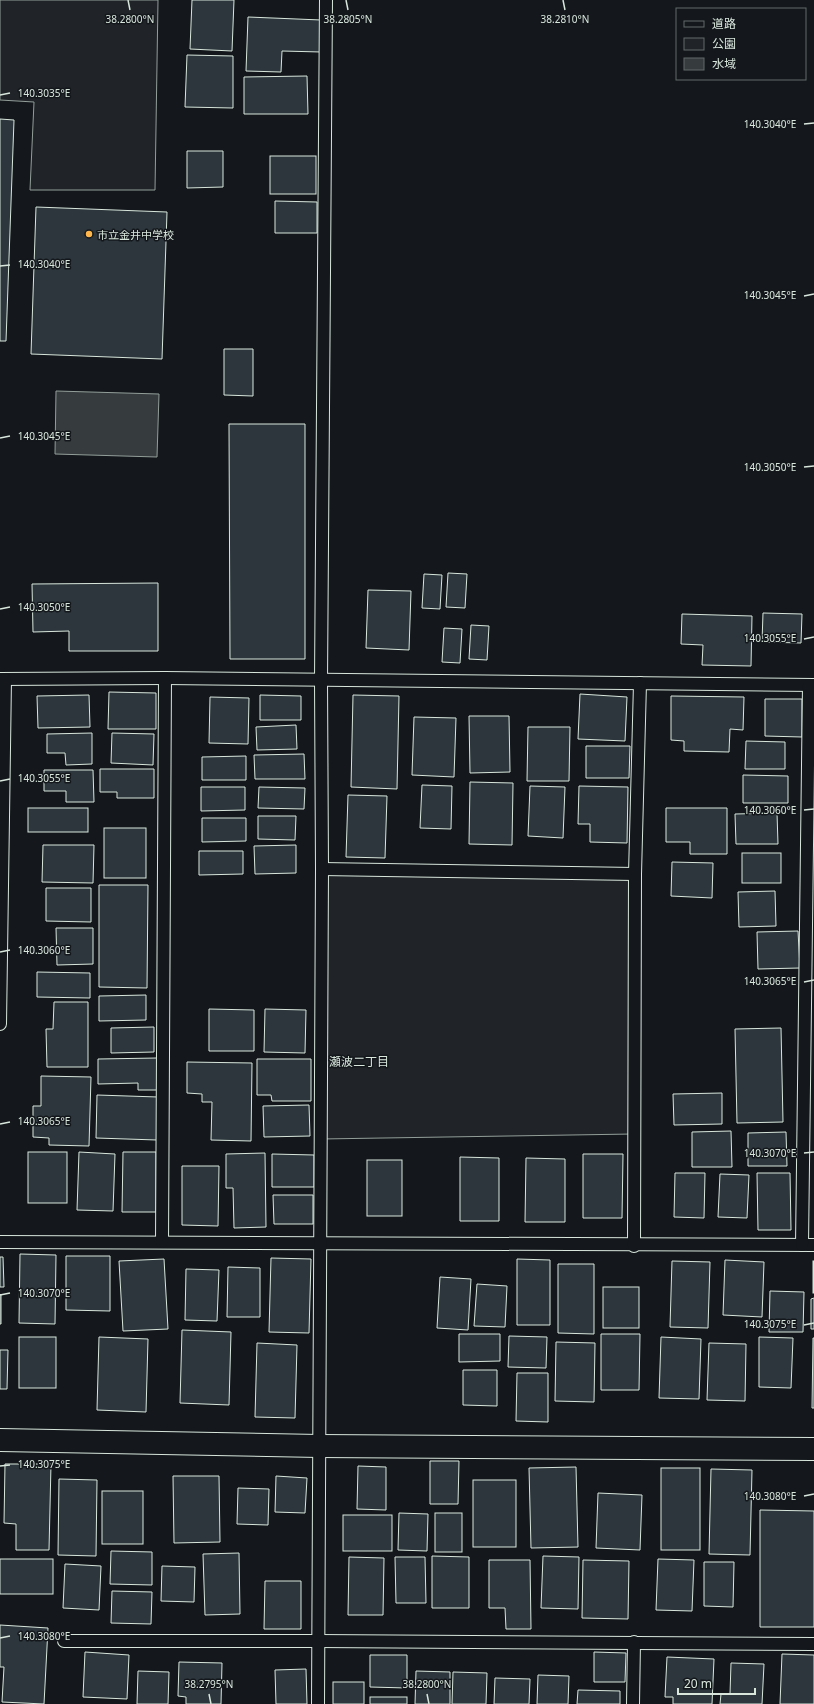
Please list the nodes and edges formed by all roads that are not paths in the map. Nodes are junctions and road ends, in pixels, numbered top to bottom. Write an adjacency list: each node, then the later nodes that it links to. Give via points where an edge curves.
1 (326, 0): 4 (lane)
2 (165, 678): 3 (lane); 4 (lane); 11 (lane)
3 (3, 679): 9 (lane)
4 (321, 680): 5 (lane); 7 (lane)
5 (640, 683): 6 (lane); 8 (lane)
6 (811, 685): 13 (lane)
7 (322, 869): 8 (lane); 12 (lane)
8 (635, 874): 14 (lane)
9 (0, 1024)
10 (0, 1242): 11 (lane)
11 (162, 1242): 12 (lane)
12 (320, 1244): 14 (lane); 16 (lane)
13 (808, 1245): 14 (lane)
14 (634, 1246)
15 (0, 1440): 16 (street)
16 (319, 1446): 17 (street); 18 (lane)
17 (814, 1449)
18 (318, 1640): 19 (lane); 20 (lane); 22 (lane)
19 (64, 1641)
20 (634, 1642): 21 (lane); 23 (lane)
21 (814, 1644)
22 (318, 1704)
23 (633, 1704)

